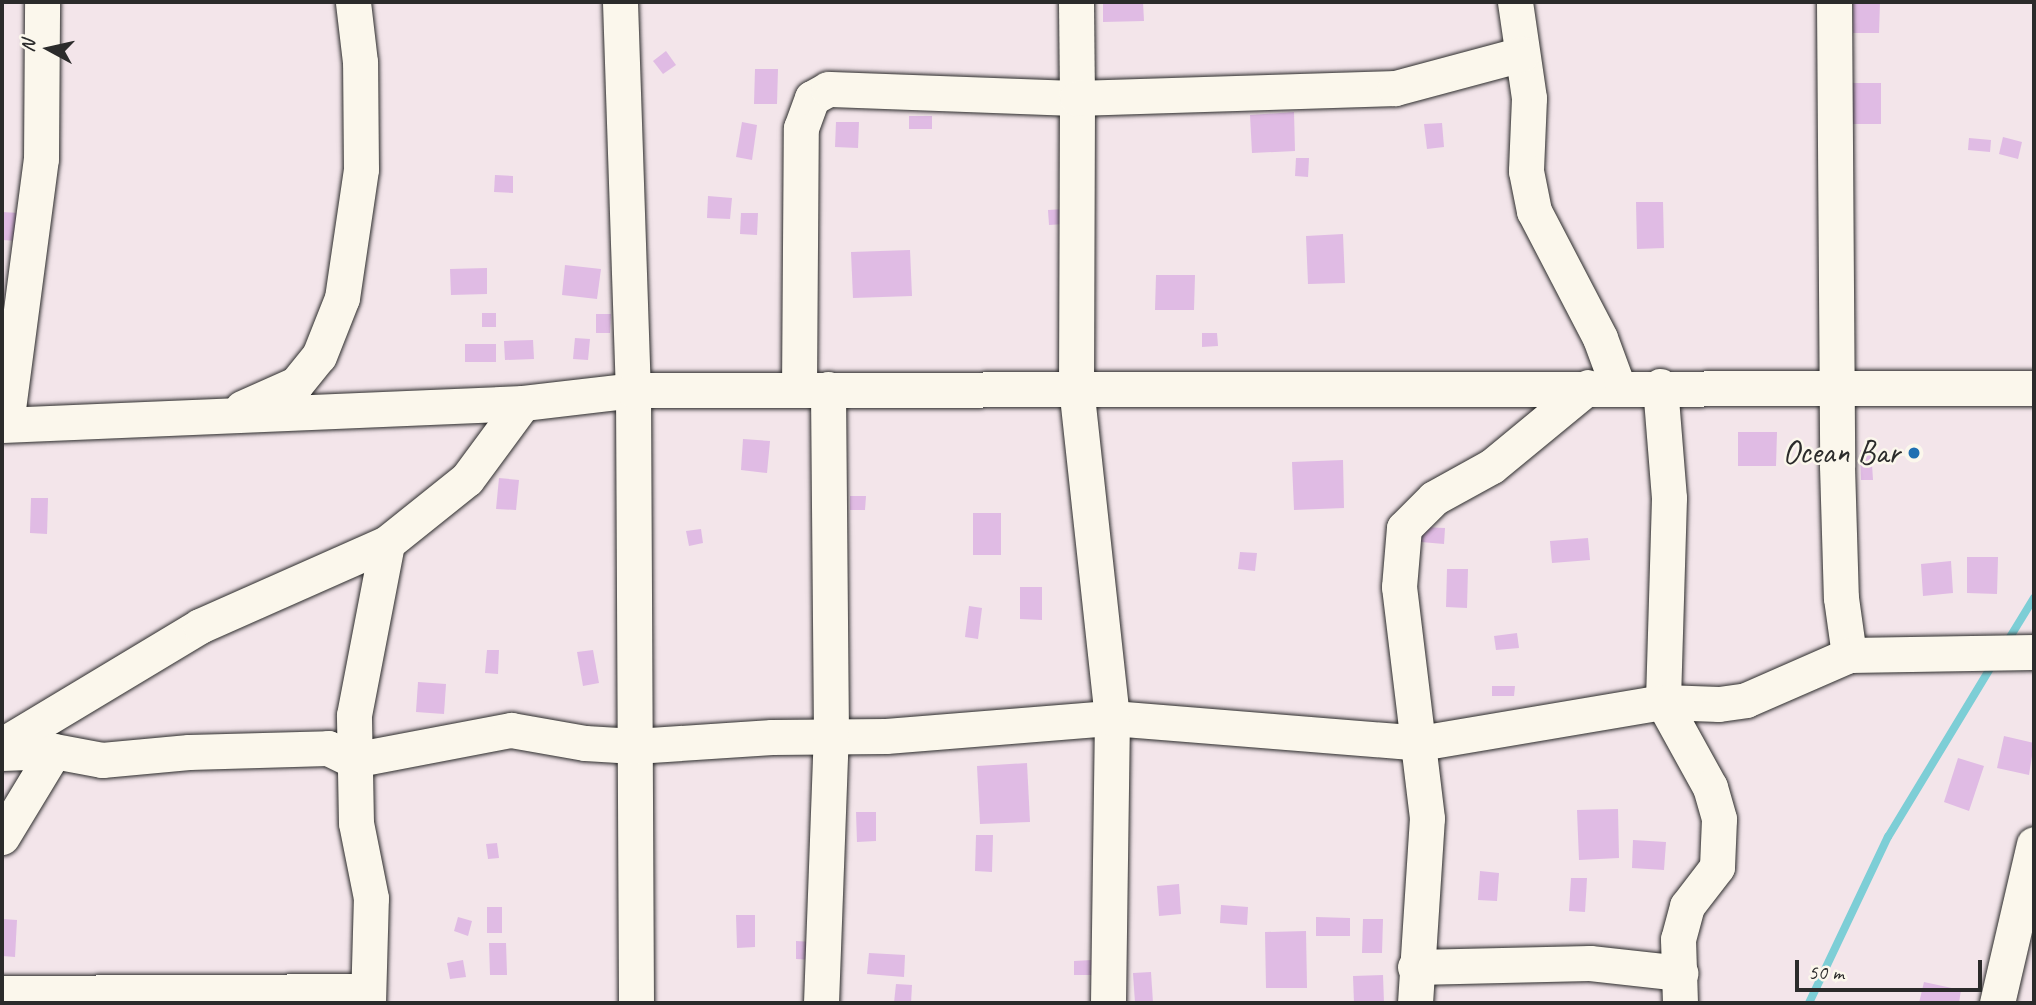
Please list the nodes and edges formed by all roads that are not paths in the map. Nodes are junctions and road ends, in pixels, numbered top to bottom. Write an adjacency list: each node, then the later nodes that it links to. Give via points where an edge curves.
1 (42, 2): 18 (street, via 41,159)
2 (353, 2): 17 (street, via 361,169 342,298 319,356 296,384)
3 (620, 2): 14 (street)
4 (1076, 2): 8 (street)
5 (1515, 2): 7 (street)
6 (1834, 2): 10 (street)
7 (1522, 54): 8 (street, via 1395,88); 11 (street, via 1529,98 1526,171 1534,211 1601,338)
8 (1077, 98): 12 (street); 15 (street, via 828,89 812,98 801,128)
9 (1660, 386): 10 (street); 11 (street); 22 (street, via 1669,498)
10 (1836, 386): 13 (street); 20 (street, via 1841,598)
11 (1603, 387): 12 (street); 25 (street, via 1492,466 1434,498 1404,528 1399,587)
12 (1076, 388): 15 (street); 23 (street)
13 (2034, 388)
14 (633, 390): 15 (street); 16 (street); 27 (street)
15 (814, 390): 24 (street)
16 (523, 403): 17 (street); 19 (street, via 467,479)
17 (223, 416): 18 (street)
18 (4, 424)
19 (387, 542): 26 (street, via 200,626); 30 (street, via 354,715)
20 (1849, 655): 21 (street); 22 (street, via 1746,699 1719,704)
21 (2026, 657)
22 (1663, 702): 25 (street); 35 (street, via 1710,787 1719,819 1717,867 1684,914 1677,952)
23 (1112, 718): 24 (street, via 886,736); 25 (street); 40 (street)
24 (831, 735): 27 (street); 39 (street)
25 (1420, 743): 34 (street, via 1427,818)
26 (2, 745)
27 (635, 747): 30 (street, via 511,730); 38 (street)
28 (54, 751): 29 (street); 30 (street, via 102,760 328,748); 31 (street)
29 (2, 753)
30 (354, 760): 37 (street, via 356,823 371,898)
31 (2, 837)
32 (2034, 844): 33 (street)
33 (2029, 880): 42 (street)
34 (1415, 967): 35 (street, via 1590,962); 41 (street)
35 (1680, 988)
36 (2, 993): 37 (street)
37 (368, 997)
38 (636, 1003)
39 (821, 1003)
40 (1108, 1003)
41 (1415, 1003)
42 (1997, 1003)

